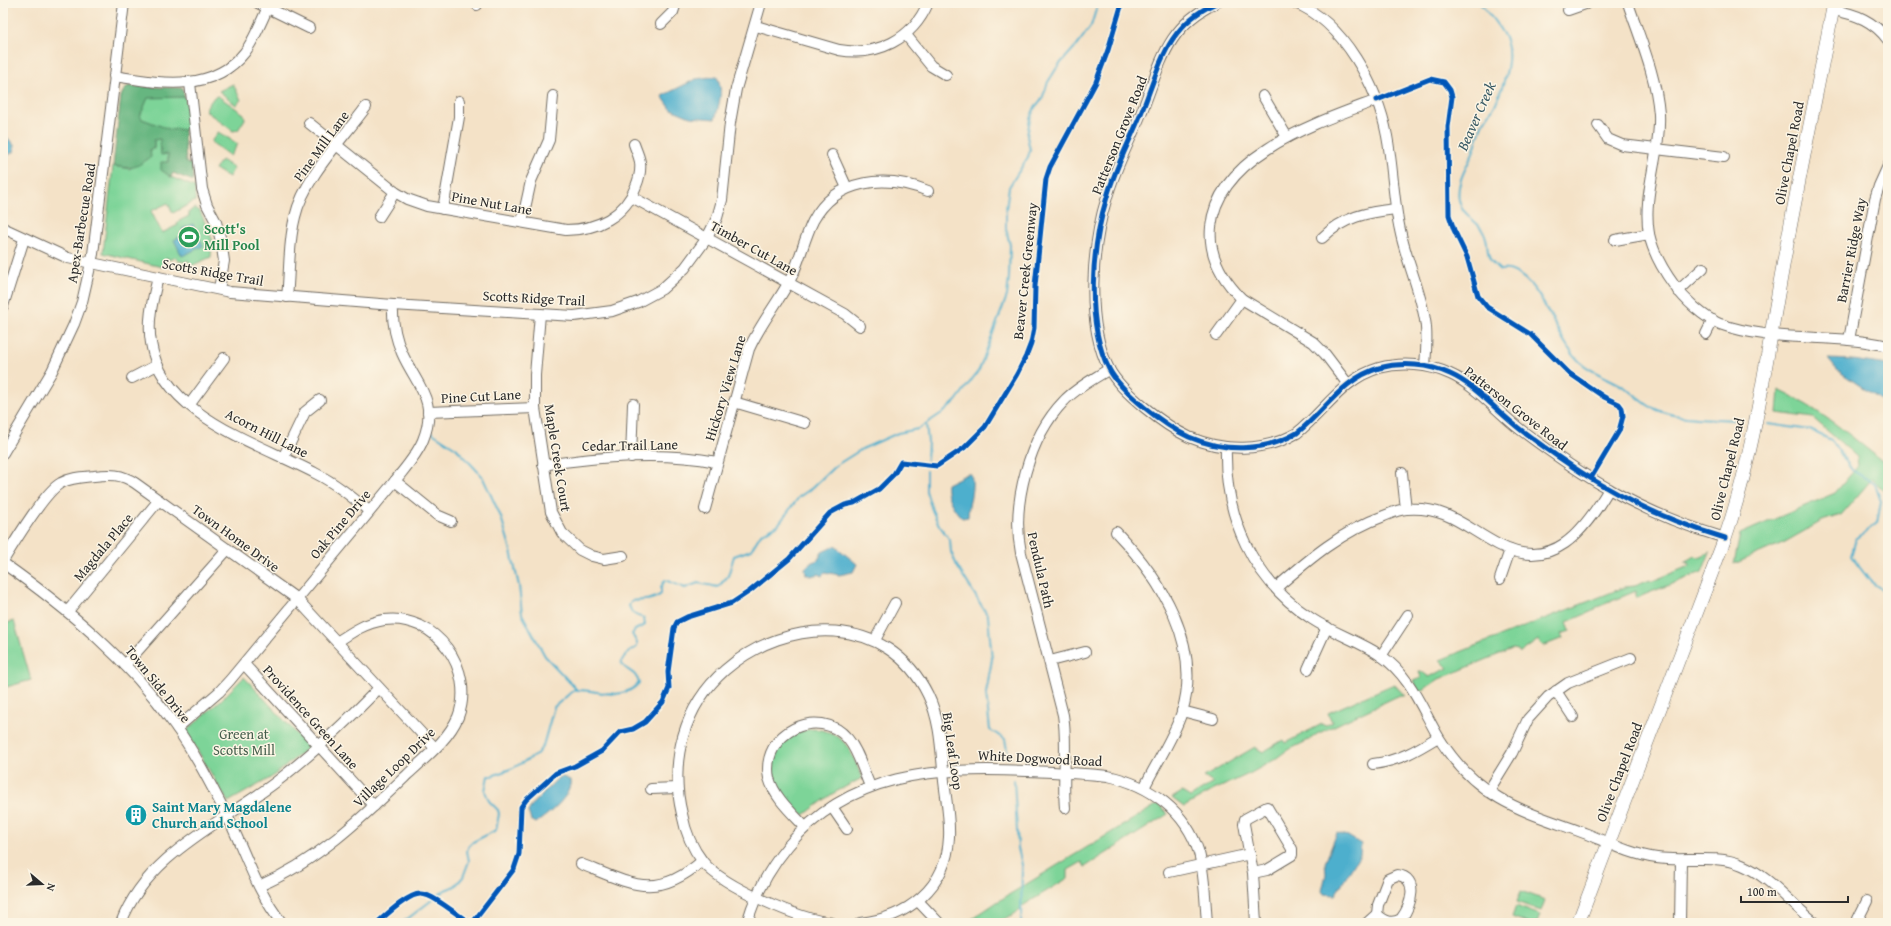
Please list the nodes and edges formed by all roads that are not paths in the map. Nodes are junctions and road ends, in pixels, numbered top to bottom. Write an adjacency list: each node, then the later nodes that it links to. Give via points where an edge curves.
1 (124, 3): 19 (street, Apex-Barbecue Road)
2 (258, 3): 10 (street)
3 (676, 3): 13 (street, via 673,12)
4 (761, 3): 14 (street, Scotts Ridge Trail)
5 (928, 3): 16 (street, via 920,19)
6 (1216, 3): 70 (street, Patterson Grove Road, via 1191,18 1174,35 1106,198 1098,233 1094,283 1098,337)
7 (1295, 3): 23 (street, via 1317,15 1338,35 1362,68)
8 (1588, 3): 12 (street)
9 (1628, 3): 31 (street, via 1655,86 1659,119)
10 (269, 5): 15 (street); 20 (street, via 251,42 234,62 212,76)
11 (1834, 6): 17 (street, via 1873,24); 63 (main road, Olive Chapel Road)
12 (1568, 10)
13 (661, 24)
14 (756, 26): 16 (street, via 849,52 884,47); 45 (street, Scotts Ridge Trail, via 734,101 722,200)
15 (308, 28)
16 (906, 35): 18 (street, via 931,66)
17 (1888, 40)
18 (946, 75)
19 (114, 76): 20 (street); 49 (street, Apex-Barbecue Road)
20 (190, 83): 53 (street, via 202,190 222,241 223,265)
21 (553, 96): 42 (street, via 551,132 531,181)
22 (1263, 96): 28 (street)
23 (1376, 100): 28 (street); 40 (street, via 1389,147)
24 (459, 101): 39 (street, via 459,117)
25 (366, 107): 30 (street, Pine Mill Lane)
26 (309, 123): 30 (street, Pine Nut Lane)
27 (1598, 125): 31 (street, via 1608,139 1616,143 1627,147)
28 (1287, 137): 56 (street, via 1232,178 1220,196 1213,214 1211,242 1216,263 1224,280)
29 (634, 144): 38 (street, Pine Nut Lane, via 640,172)
30 (336, 147): 37 (street, Pine Nut Lane); 55 (street, Pine Mill Lane, via 310,181 298,205 291,240)
31 (1658, 150): 33 (street); 44 (street, via 1650,194)
32 (832, 155): 35 (street)
33 (1724, 157)
34 (1888, 166): 65 (street, Barrier Ridge Way, via 1875,199)
35 (847, 188): 36 (street, via 870,182 897,182); 52 (street, Hickory View Lane, via 830,201 813,221)
36 (928, 191)
37 (396, 192): 39 (street, Pine Nut Lane, via 416,203); 41 (street)
38 (632, 197): 42 (street, Pine Nut Lane, via 613,217 588,229 566,230); 45 (street, Timber Cut Lane)
39 (443, 209): 42 (street, Pine Nut Lane)
40 (1396, 209): 46 (street, via 1370,212 1351,218 1332,228); 69 (street, via 1404,248 1424,311)
41 (379, 217)
42 (522, 222)
43 (3, 228): 47 (street, Scotts Ridge Trail)
44 (1649, 234): 48 (street); 54 (street, via 1666,275)
45 (707, 238): 52 (street, Timber Cut Lane); 59 (street, Scotts Ridge Trail, via 674,279 638,302 588,316)
46 (1322, 238)
47 (24, 239): 49 (street, Scotts Ridge Trail, via 64,256); 58 (street)
48 (1615, 240)
49 (92, 262): 51 (street, Scotts Ridge Trail); 81 (street, Apex-Barbecue Road, via 82,302 66,343 40,394)
50 (1703, 268): 54 (street)
51 (158, 277): 53 (street, Scotts Ridge Trail); 68 (street, Acorn Hill Lane, via 150,320 151,342)
52 (788, 283): 61 (street, Timber Cut Lane, via 845,314); 74 (street, Hickory View Lane, via 754,338)
53 (219, 289): 55 (street, Scotts Ridge Trail)
54 (1678, 291): 60 (street)
55 (287, 297): 57 (street, Scotts Ridge Trail)
56 (1242, 299): 64 (street); 72 (street, via 1313,342)
57 (393, 305): 59 (street, Scotts Ridge Trail); 78 (street, Oak Pine Drive, via 396,337 402,354 423,389)
58 (3, 306)
59 (540, 314): 77 (street, Maple Creek Court)
60 (1714, 320): 62 (street); 63 (street, via 1741,329)
61 (860, 326)
62 (1706, 334)
63 (1771, 334): 65 (street); 95 (main road, Olive Chapel Road, via 1748,465)
64 (1216, 335)
65 (1849, 340): 66 (street)
66 (1888, 346)
67 (224, 358): 75 (street)
68 (157, 365): 71 (street); 75 (street, Acorn Hill Lane, via 169,385)
69 (1425, 366): 72 (street, Patterson Grove Road, via 1399,365 1380,368); 88 (street, Patterson Grove Road, via 1444,371 1465,383 1519,428)
70 (1109, 369): 80 (street, Patterson Grove Road, via 1144,407 1170,426 1193,438); 112 (street, Pendula Path, via 1071,394 1055,412 1042,432 1019,495 1019,543)
71 (132, 378)
72 (1348, 383): 80 (street, Patterson Grove Road, via 1306,426 1288,438 1263,446)
73 (320, 400): 83 (street, via 305,412)
74 (734, 402): 79 (street); 84 (street, Hickory View Lane)
75 (190, 404): 83 (street, Acorn Hill Lane, via 224,429)
76 (633, 404): 82 (street)
77 (535, 408): 78 (street, Pine Cut Lane); 85 (street, Maple Creek Court)
78 (428, 412): 87 (street, Oak Pine Drive, via 428,425 423,441)
79 (805, 423)
80 (1226, 447): 101 (street, via 1227,485 1236,522 1253,559)
81 (3, 453)
82 (631, 457): 84 (street, Cedar Trail Lane, via 694,458); 85 (street, Cedar Trail Lane, via 597,458)
83 (283, 458): 92 (street, Acorn Hill Lane, via 330,481)
84 (718, 462): 90 (street, Hickory View Lane)
85 (543, 465): 98 (street, Maple Creek Court, via 551,512 562,533 592,556 604,559)
86 (1402, 473): 91 (street)
87 (395, 481): 92 (street, Oak Pine Drive); 93 (street, via 437,516)
88 (1609, 490): 95 (street, Patterson Grove Road, via 1677,521); 97 (street, via 1584,528 1563,545 1539,553)
89 (159, 500): 96 (street, Town Home Drive); 99 (street, Town Home Drive, via 119,475 108,474 68,480 56,486 46,497); 104 (street, Magdala Place)
90 (705, 509)
91 (1406, 509): 97 (street, via 1447,514); 101 (street, via 1374,519 1334,541 1314,554)
92 (369, 511): 102 (street, Oak Pine Drive)
93 (451, 521)
94 (1116, 532): 118 (street, via 1152,575 1177,624 1186,666 1186,691)
95 (1725, 538): 139 (main road, Olive Chapel Road)
96 (228, 549): 102 (street, Town Home Drive); 114 (street)
97 (1510, 550): 100 (street)
98 (623, 556)
99 (3, 562): 104 (street, Town Side Drive)
100 (1500, 579)
101 (1276, 588): 106 (street, via 1298,610)
102 (297, 599): 108 (street, Town Home Drive); 113 (street, Oak Pine Drive)
103 (895, 603): 107 (street)
104 (68, 611): 114 (street, Town Side Drive)
105 (1408, 615): 110 (street)
106 (1327, 627): 110 (street); 115 (street)
107 (875, 640): 126 (street, Big Leaf Loop, via 903,660 927,693 937,720); 129 (street, Big Leaf Loop, via 848,632 817,631 764,646 732,665 706,690 689,719 680,747)
108 (338, 642): 116 (street, Town Home Drive); 124 (street, Village Loop Drive, via 360,627 392,620 416,625 432,633 445,644 456,660 461,675 462,697 454,725)
109 (1085, 652): 112 (street)
110 (1381, 656): 122 (street, via 1412,689)
111 (1631, 658): 117 (street, via 1568,683)
112 (1050, 661): 127 (street, Pendula Path, via 1064,723)
113 (244, 664): 121 (street, Oak Pine Drive, via 219,692); 123 (street, Providence Green Lane)
114 (125, 665): 121 (street, Town Side Drive, via 159,703)
115 (1308, 669)
116 (379, 688): 123 (street); 124 (street, Town Home Drive)
117 (1556, 691): 119 (street); 132 (street, via 1528,720 1512,753)
118 (1182, 711): 120 (street); 130 (street)
119 (1573, 717)
120 (1213, 719)
121 (177, 728): 136 (street, Town Side Drive)
122 (1438, 737): 125 (street, via 1398,759); 132 (street, via 1463,771)
123 (320, 748): 133 (street, Providence Green Lane); 136 (street, via 274,784)
124 (435, 748): 133 (street, Village Loop Drive)
125 (1373, 764)
126 (943, 771): 127 (street, White Dogwood Road, via 980,769); 128 (street, White Dogwood Road); 150 (street, Big Leaf Loop, via 949,826 948,845 940,873 932,887)
127 (1064, 773): 130 (street, White Dogwood Road, via 1108,776); 135 (street, Pendula Path)
128 (870, 786): 134 (street, White Dogwood Road); 137 (street, via 856,751 843,734 832,727 819,724 793,728 783,735 773,749 769,763 769,778 776,793)
129 (677, 788): 131 (street); 142 (street, Big Leaf Loop, via 685,828)
130 (1144, 788): 144 (street, White Dogwood Road, via 1166,803 1181,819 1195,842)
131 (651, 790)
132 (1488, 792): 139 (street, via 1515,806)
133 (374, 806): 147 (street, Village Loop Drive, via 320,852)
134 (832, 807): 137 (street, White Dogwood Road); 138 (street)
135 (1065, 808)
136 (226, 815): 147 (street, Town Side Drive); 152 (street, via 190,841 153,874)
137 (805, 827): 148 (street, White Dogwood Road, via 775,862)
138 (847, 829)
139 (1609, 843): 141 (street, via 1649,857); 161 (main road, Olive Chapel Road)
140 (1250, 854): 144 (street); 146 (street); 146 (street, via 1245,819 1267,807 1292,849 1292,855 1267,870)
141 (1681, 860): 162 (street); 163 (street, via 1723,860 1747,868 1758,874)
142 (702, 861): 143 (street, via 680,878 667,884 650,886 626,882); 148 (street, Big Leaf Loop, via 727,883)
143 (581, 864)
144 (1201, 864): 145 (street); 158 (street, White Dogwood Road)
145 (1169, 872)
146 (1253, 873): 159 (street)
147 (259, 886): 153 (street, Town Side Drive)
148 (756, 897): 154 (street, White Dogwood Road); 155 (street, Big Leaf Loop, via 809,918)
149 (1868, 900): 164 (street)
150 (918, 901): 156 (street, Big Leaf Loop, via 893,916); 157 (street)
151 (1378, 914): 151 (street, via 1387,921 1397,922 1401,919 1412,891 1411,882 1407,878 1397,875 1388,879 1378,905); 160 (street)
152 (121, 923)
153 (282, 923)
154 (747, 923)
155 (832, 923)
156 (860, 923)
157 (939, 923)
158 (1207, 923)
159 (1256, 923)
160 (1367, 923)
161 (1578, 923)
162 (1680, 923)
163 (1816, 923)
164 (1856, 923)

